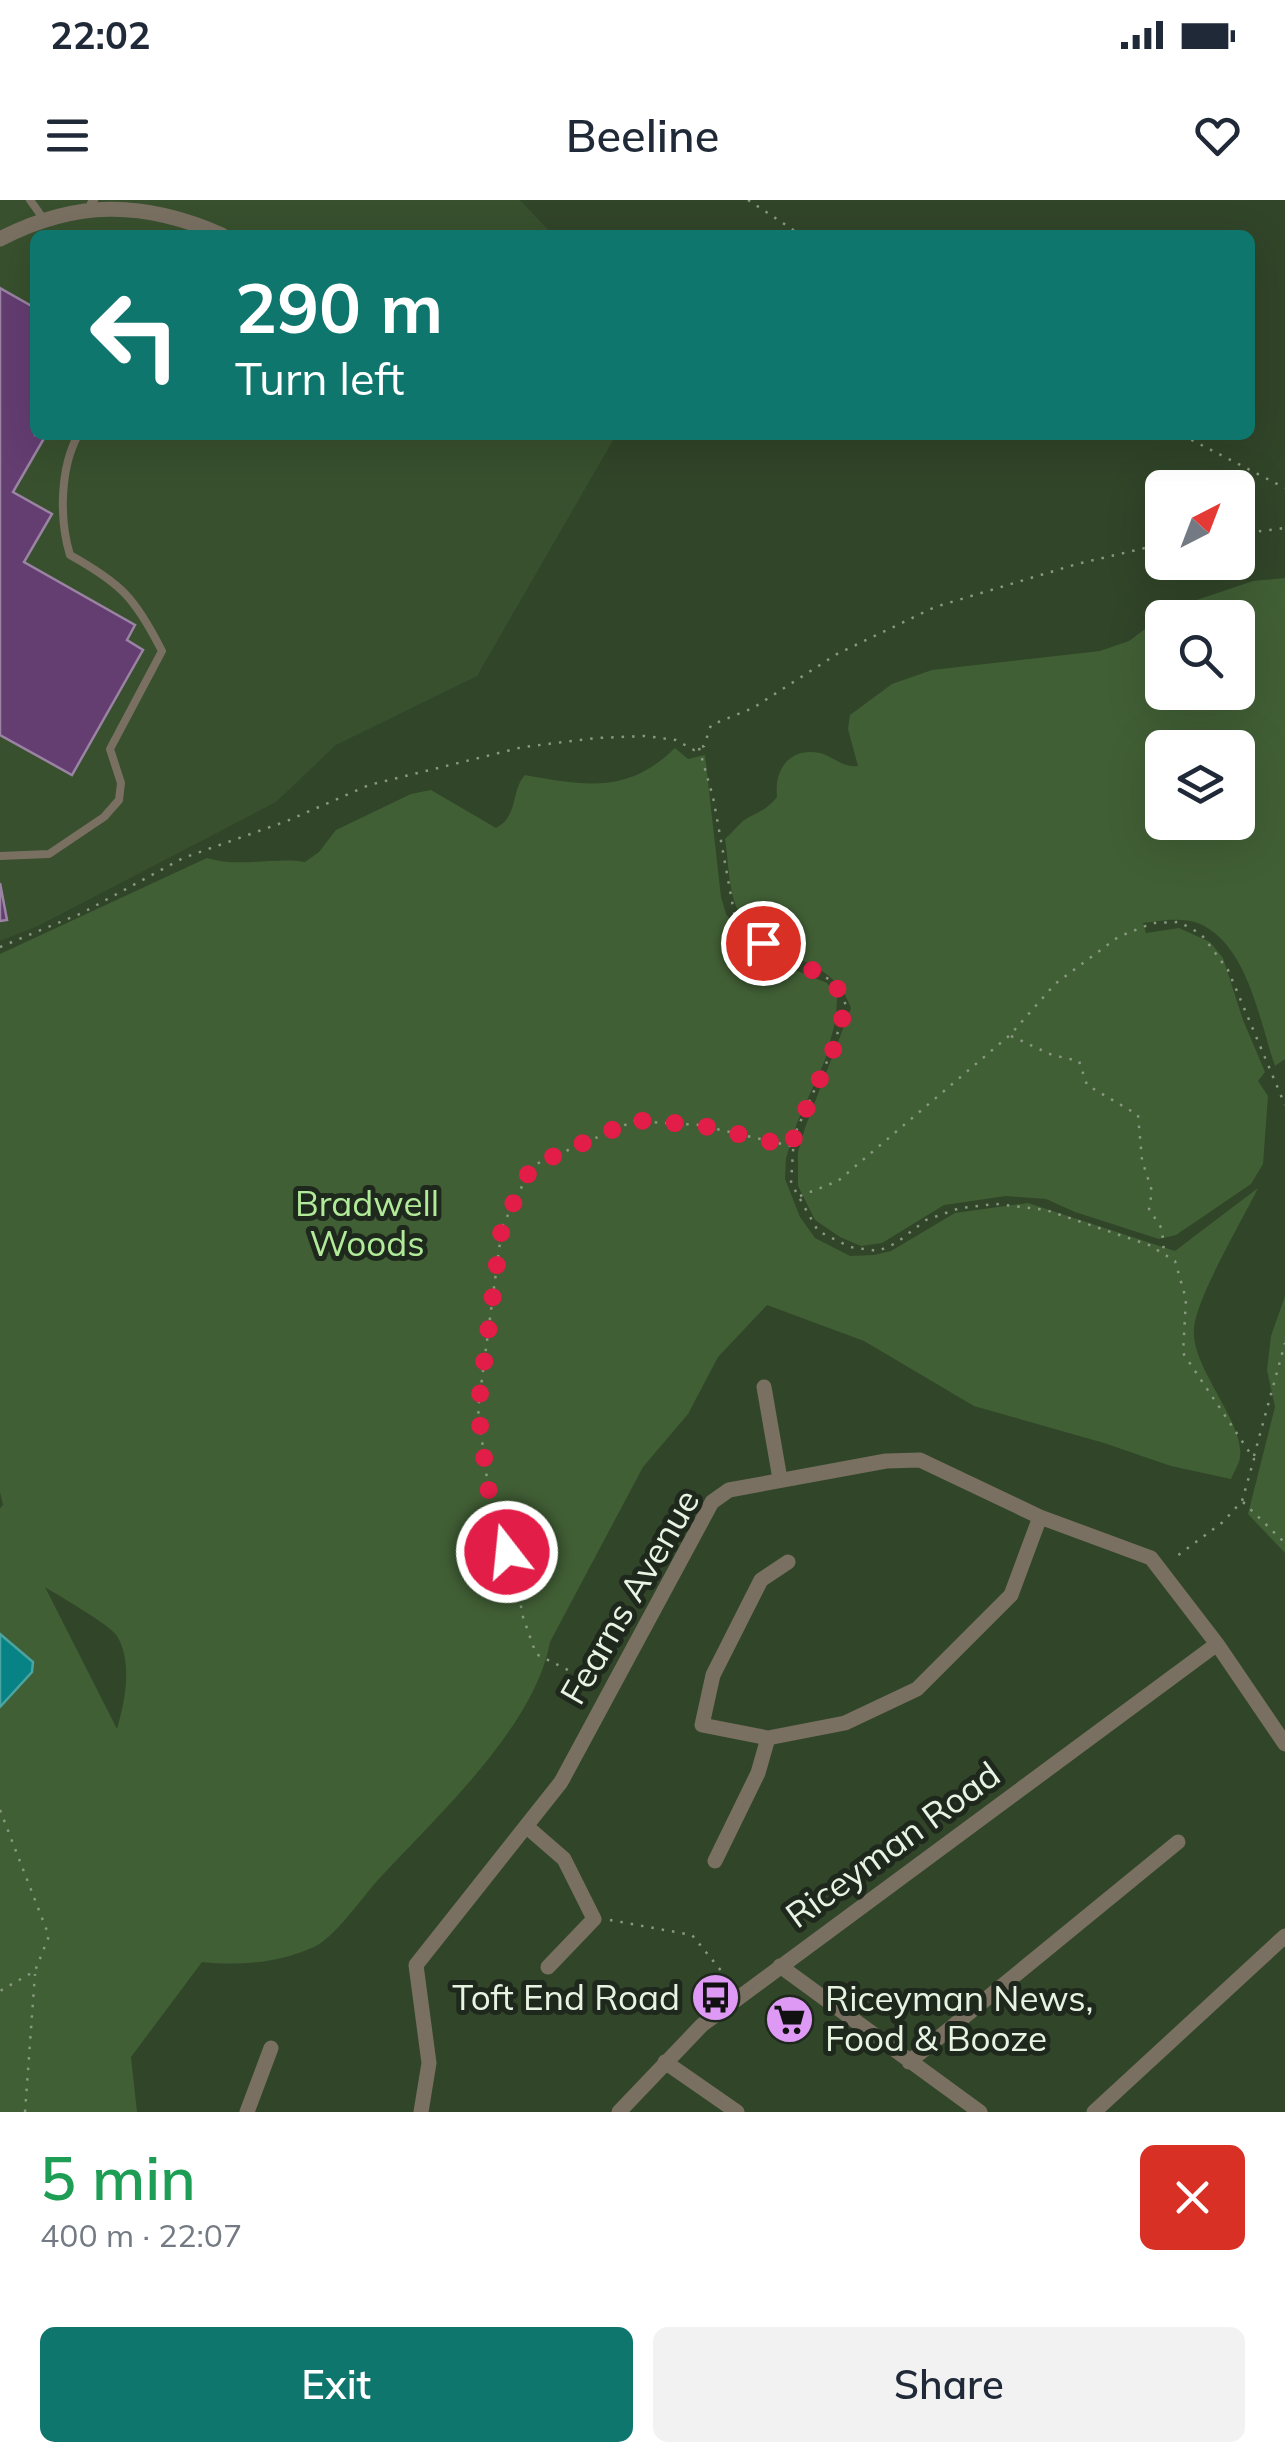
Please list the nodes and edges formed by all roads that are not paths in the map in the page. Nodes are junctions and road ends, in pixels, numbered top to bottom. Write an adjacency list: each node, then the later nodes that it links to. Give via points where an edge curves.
1 (93, 202): 2 (street); 3 (street, via 126,200 176,212)
2 (35, 207): 4 (street)
3 (192, 228)
4 (0, 239)
5 (75, 440): 6 (lane, via 62,530 70,555 106,575 140,608 162,651 110,750 119,800 48,854)
6 (0, 856)
7 (764, 1386): 8 (street)
8 (780, 1479): 9 (street, Fearns Avenue, via 920,1460); 14 (street, Fearns Avenue, via 729,1490 712,1502 562,1782)
9 (1040, 1517): 11 (street, Fearns Avenue, via 1151,1558); 12 (street, via 1011,1595 917,1689 844,1723)
10 (788, 1562): 12 (street, via 762,1580 713,1675 702,1724)
11 (1218, 1644): 13 (street, Fearns Avenue); 18 (street, Riceyman Road)
12 (768, 1738): 16 (street)
13 (1285, 1744)
14 (526, 1826): 19 (street, via 564,1859 594,1918); 24 (street, Fearns Avenue, via 416,1965 429,2063)
15 (1178, 1842): 22 (street)
16 (715, 1861)
17 (1285, 1936): 28 (street)
18 (780, 1966): 21 (street, Riceyman Road); 22 (street)
19 (548, 1967)
20 (272, 2058): 23 (street)
21 (665, 2062): 25 (street, Riceyman Road); 26 (street)
22 (909, 2062): 27 (street)
23 (248, 2112)
24 (421, 2112)
25 (619, 2112)
26 (737, 2112)
27 (980, 2112)
28 (1094, 2112)

